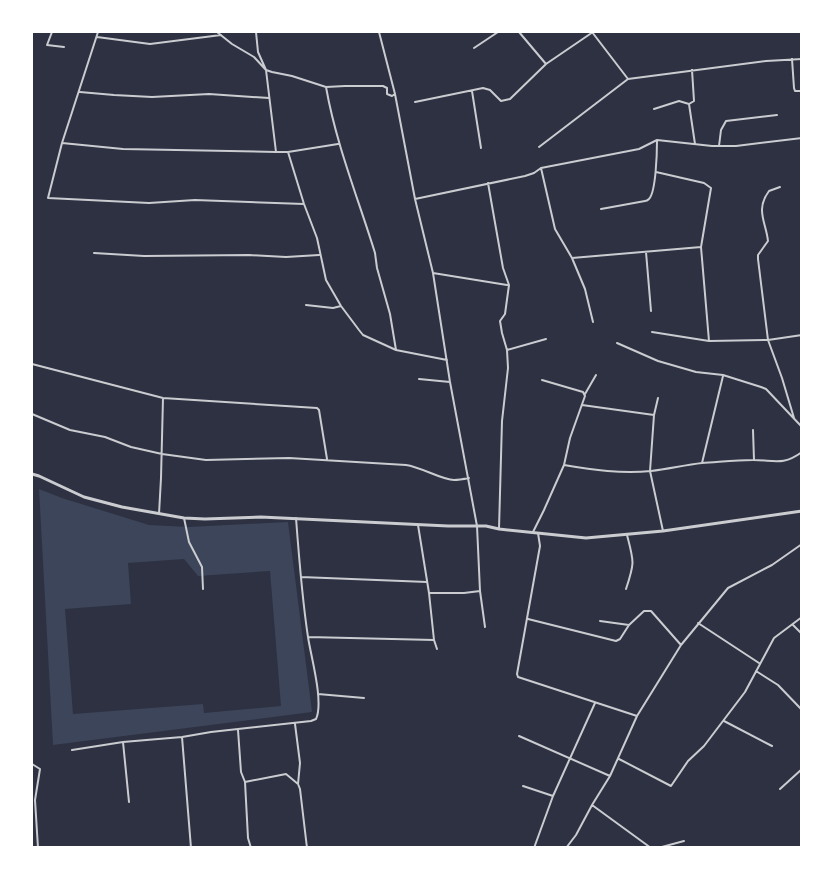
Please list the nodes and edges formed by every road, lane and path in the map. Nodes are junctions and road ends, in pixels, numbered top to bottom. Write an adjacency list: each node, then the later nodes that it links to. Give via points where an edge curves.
1 (52, 32): 11 (street, via 47,45)
2 (98, 32): 10 (street)
3 (217, 32): 9 (street)
4 (256, 32): 16 (street, via 258,52)
5 (379, 32): 23 (street)
6 (498, 32): 12 (street)
7 (519, 32): 15 (street)
8 (592, 32): 15 (street); 18 (street)
9 (221, 35): 10 (street, via 150,44); 16 (street)
10 (96, 37): 22 (street)
11 (64, 47)
12 (474, 48)
13 (792, 59): 14 (street); 17 (street); 21 (street, via 794,88)
14 (801, 59)
15 (546, 64): 20 (street, via 510,99 501,101 483,88)
16 (266, 70): 19 (street); 24 (street)
17 (692, 70): 18 (street); 26 (street, via 694,101)
18 (628, 79): 35 (street)
19 (326, 87): 23 (street, via 383,86 387,94); 32 (street)
20 (472, 91): 25 (street); 36 (street)
21 (801, 91)
22 (79, 92): 24 (street, via 142,97 209,94); 31 (street)
23 (395, 94): 43 (street)
24 (269, 98): 37 (street)
25 (415, 102)
26 (689, 104): 27 (street, via 679,101); 33 (street)
27 (654, 109)
28 (777, 115): 34 (street, via 726,121)
29 (801, 138): 34 (street)
30 (657, 140): 33 (street); 39 (street, via 639,149); 40 (street)
31 (62, 144): 37 (street); 44 (street, via 48,198 126,203 195,200)
32 (338, 144): 38 (street); 63 (street, via 375,253)
33 (695, 144): 34 (street)
34 (719, 146)
35 (539, 147)
36 (481, 148)
37 (276, 152): 38 (street)
38 (288, 152): 44 (street)
39 (541, 168): 41 (street, via 525,176); 50 (street, via 552,222)
40 (656, 172): 45 (street, via 650,199); 46 (street, via 711,188)
41 (488, 183): 43 (street); 52 (street)
42 (780, 187): 60 (street, via 769,191 764,202 762,215 768,241 758,255)
43 (415, 200): 51 (street)
44 (304, 204): 49 (street)
45 (601, 209)
46 (701, 247): 47 (street); 61 (street)
47 (646, 252): 50 (street); 55 (street)
48 (94, 253): 49 (street)
49 (320, 255): 54 (street, via 326,280)
50 (572, 258): 56 (street)
51 (433, 273): 52 (street); 65 (street)
52 (509, 285): 64 (street, via 505,314 500,321)
53 (306, 305): 54 (street)
54 (341, 306): 63 (street, via 363,335)
55 (651, 311)
56 (593, 322)
57 (652, 332): 61 (street)
58 (801, 335): 60 (street)
59 (546, 339): 64 (street)
60 (768, 340): 61 (street); 78 (street)
61 (709, 341)
62 (617, 343): 68 (street, via 658,361)
63 (396, 350): 65 (street)
64 (507, 350): 96 (street)
65 (447, 360): 71 (street)
66 (32, 364): 73 (street)
67 (596, 375): 72 (street)
68 (723, 375): 78 (street, via 766,389); 85 (street)
69 (419, 379): 71 (street)
70 (542, 380): 72 (street)
71 (450, 382): 89 (street)
72 (585, 394): 75 (street)
73 (163, 398): 82 (street); 83 (street, via 316,408)
74 (658, 398): 77 (street)
75 (582, 405): 77 (street); 86 (street)
76 (32, 414): 82 (street, via 70,430)
77 (654, 415): 87 (street)
78 (794, 418): 79 (street)
79 (801, 427)
80 (753, 430): 84 (street)
81 (801, 452): 84 (street, via 783,462)
82 (162, 454): 83 (street, via 206,460); 91 (street)
83 (327, 460): 89 (street, via 416,466 448,479)
84 (754, 460): 85 (street)
85 (702, 463): 87 (street)
86 (564, 465): 87 (street, via 597,471); 98 (street)
87 (650, 471): 97 (street)
88 (32, 474): 91 (street, via 84,497)
89 (469, 478): 95 (street)
90 (801, 511): 97 (street)
91 (159, 514): 92 (street)
92 (184, 518): 93 (street); 105 (street, via 189,542 202,567)
93 (296, 518): 94 (street); 102 (street)
94 (418, 525): 95 (street); 103 (street)
95 (477, 526): 96 (street); 106 (street)
96 (500, 529): 98 (street)
97 (663, 531): 100 (street)
98 (533, 532): 99 (street)
99 (538, 533): 100 (street, via 586,538); 109 (street, via 540,546)
100 (627, 535): 104 (street, via 633,567)
101 (801, 545): 111 (street, via 728,588)
102 (301, 577): 103 (street); 116 (street)
103 (427, 582): 107 (street)
104 (626, 589)
105 (203, 590)
106 (480, 591): 107 (street); 114 (street)
107 (429, 593): 117 (street)
108 (801, 617): 113 (street)
109 (528, 619): 112 (street, via 612,641 620,639); 124 (street, via 519,677)
110 (600, 621): 112 (street)
111 (698, 623): 118 (street); 120 (street)
112 (629, 625): 118 (street, via 644,611 651,611)
113 (792, 625): 115 (street); 120 (street, via 774,638)
114 (485, 627)
115 (801, 634)
116 (307, 636): 117 (street); 122 (street)
117 (434, 640): 119 (street)
118 (681, 645): 126 (street)
119 (437, 649)
120 (759, 663): 121 (street)
121 (756, 671): 125 (street, via 778,685); 127 (street)
122 (318, 694): 123 (street); 128 (street, via 316,719)
123 (364, 698)
124 (595, 702): 126 (street); 135 (street)
125 (801, 710)
126 (637, 716): 136 (street)
127 (724, 721): 133 (street); 136 (street, via 671,786)
128 (295, 723): 129 (street); 141 (street, via 300,763)
129 (238, 730): 131 (street); 140 (street)
130 (519, 736): 135 (street)
131 (182, 737): 132 (street); 149 (street)
132 (123, 742): 134 (street); 145 (street)
133 (772, 746)
134 (72, 750)
135 (570, 759): 139 (street); 144 (street)
136 (618, 759): 139 (street)
137 (32, 764): 148 (street, via 40,769 35,800)
138 (801, 769): 143 (street)
139 (609, 776): 146 (street)
140 (245, 782): 141 (street, via 286,774); 150 (street)
141 (298, 784): 151 (street)
142 (523, 786): 144 (street)
143 (780, 789)
144 (553, 796): 152 (street)
145 (129, 802)
146 (592, 805): 153 (street); 154 (street)
147 (684, 841): 155 (street)
148 (38, 848)
149 (191, 848)
150 (251, 848)
151 (308, 848)
152 (534, 848)
153 (566, 848)
154 (651, 848)
155 (658, 848)

